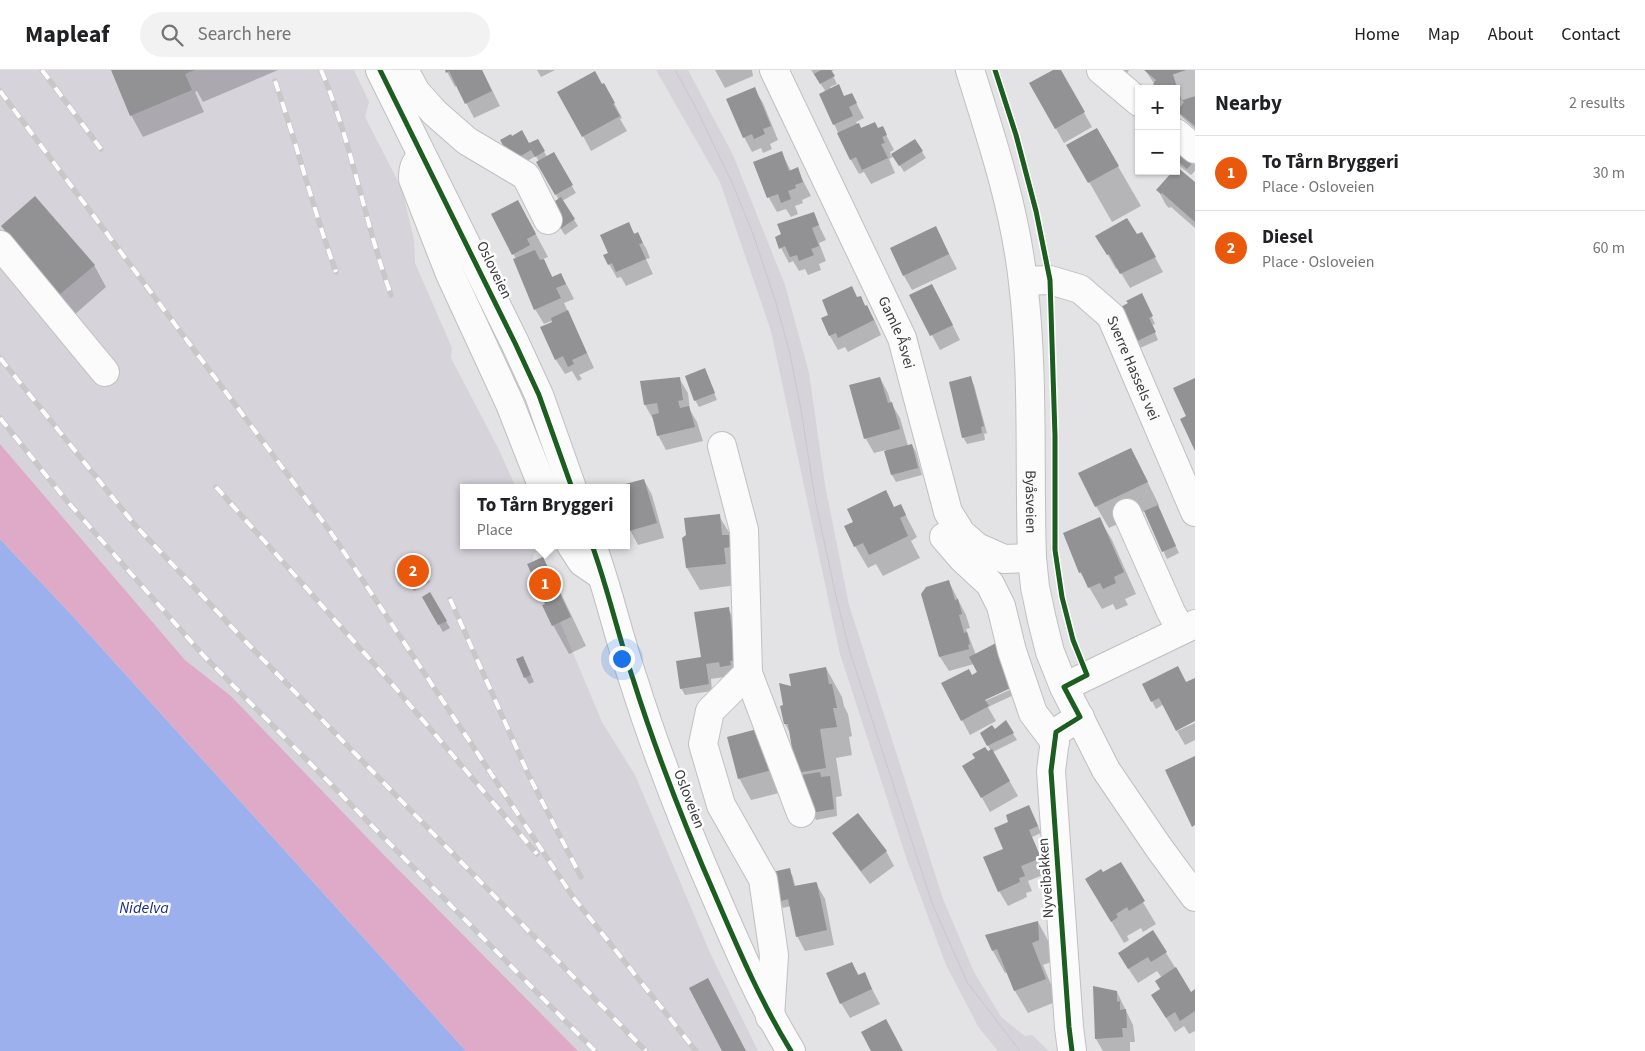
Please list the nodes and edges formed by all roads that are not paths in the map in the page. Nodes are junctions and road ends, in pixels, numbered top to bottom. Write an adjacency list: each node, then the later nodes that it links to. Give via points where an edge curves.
1 (380, 70): 9 (street, Osloveien)
2 (404, 70): 10 (street, via 416,92 467,142 526,176)
3 (774, 70): 24 (street, Gamle Åsvei, via 902,338 948,512 961,534 977,547 1004,559)
4 (970, 70): 13 (street, Byåsveien, via 1002,171)
5 (1101, 70): 6 (street)
6 (1135, 99)
7 (1180, 136): 8 (street)
8 (1195, 149)
9 (422, 156): 12 (street, via 413,169 413,179); 18 (street, Osloveien, via 516,343 539,395)
10 (548, 220)
11 (0, 245): 14 (street)
12 (450, 274): 16 (street, via 460,334 509,445); 17 (street, via 510,404)
13 (1023, 282): 20 (street, Sverre Hassels vei, via 1050,280 1080,289 1111,316); 24 (street, Byåsveien, via 1030,362)
14 (105, 372)
15 (722, 446): 27 (street, via 744,530)
16 (533, 484)
17 (541, 484)
18 (571, 484)
19 (925, 500): 30 (street, via 937,529 990,584 1002,606 1012,651 1033,713)
20 (1195, 512)
21 (1127, 513): 26 (street, via 1171,612)
22 (574, 549): 25 (street, via 582,562)
23 (593, 549): 25 (street, Osloveien)
24 (1032, 558): 28 (street, Byåsveien, via 1044,628)
25 (603, 576): 33 (street, Osloveien, via 632,679 667,778 698,858)
26 (1188, 627): 28 (street)
27 (748, 673): 31 (street); 33 (street, Osloveien, via 710,711 703,744 721,805 763,879 774,956)
28 (1064, 687): 29 (street, Byåsveien)
29 (1080, 717): 30 (street, via 1056,732); 32 (street, Byåsveien, via 1106,770)
30 (1054, 742): 35 (street, Nyveibakken, via 1051,770)
31 (801, 813)
32 (1195, 897)
33 (770, 1017): 34 (street, Osloveien)
34 (791, 1051)
35 (1072, 1051)

